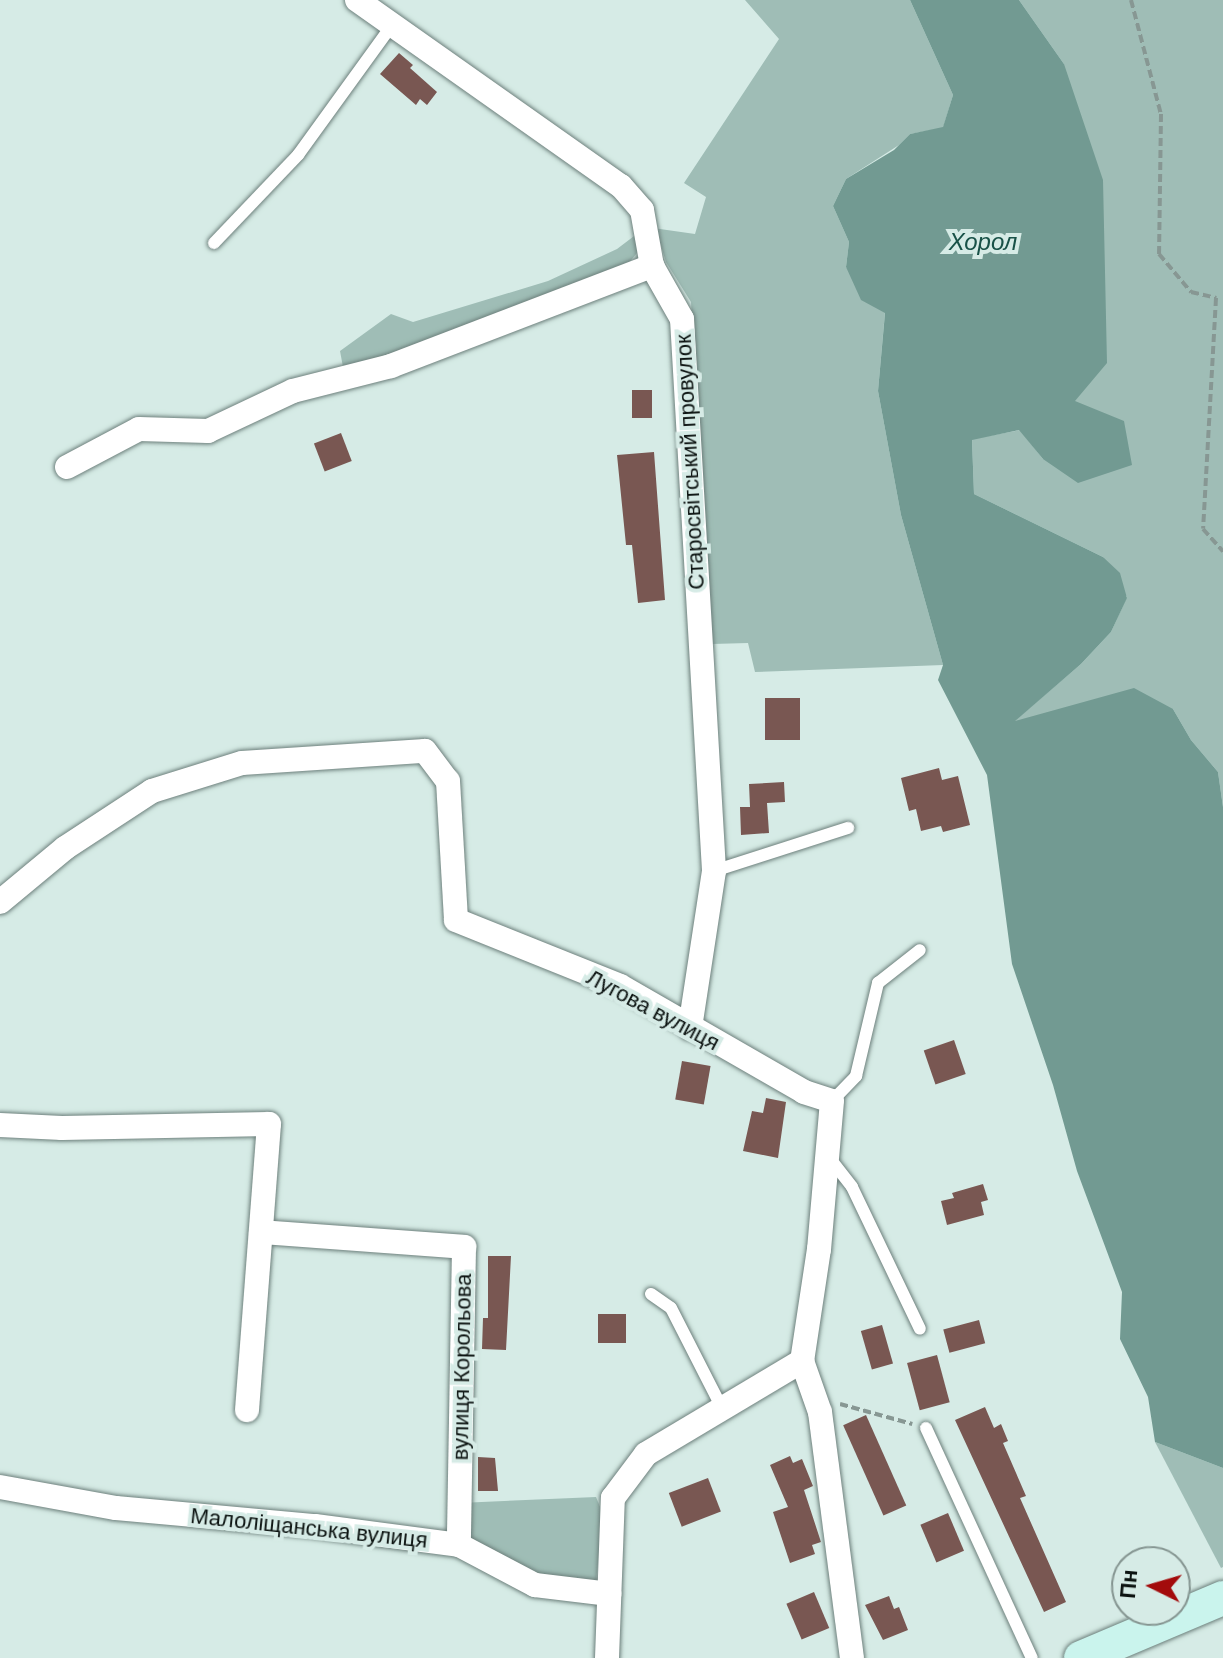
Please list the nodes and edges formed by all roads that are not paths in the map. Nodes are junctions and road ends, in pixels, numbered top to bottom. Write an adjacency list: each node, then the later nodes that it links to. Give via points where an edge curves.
1 (357, 0): 2 (street, Старосвітський провулок)
2 (393, 24): 3 (lane, via 298,155); 4 (street, Старосвітський провулок, via 621,186 642,210)
3 (214, 243)
4 (652, 266): 5 (street, via 391,366 293,391 208,431 139,429); 7 (street, Старосвітський провулок, via 682,319)
5 (67, 467)
6 (848, 828): 7 (lane)
7 (714, 871): 10 (street, Старосвітський провулок)
8 (0, 902): 10 (street, Лугова вулиця, via 65,848 152,791 242,763 425,751 448,781 456,920 620,986)
9 (920, 950): 11 (lane, via 878,983 856,1076)
10 (690, 1028): 11 (street, Лугова вулиця, via 804,1092)
11 (832, 1101): 13 (street)
12 (0, 1125): 14 (street, via 269,1124)
13 (825, 1152): 16 (lane, via 852,1187); 17 (street, via 819,1249)
14 (261, 1232): 19 (street); 22 (street, вулиця Корольова, via 464,1247)
15 (651, 1294): 18 (lane, via 671,1308)
16 (920, 1329)
17 (802, 1361): 18 (street); 27 (street, via 822,1427)
18 (722, 1408): 23 (street, via 646,1454 613,1498)
19 (247, 1410)
20 (926, 1428): 28 (lane)
21 (0, 1487): 22 (street, Малоліщанська вулиця, via 116,1508)
22 (459, 1545): 23 (street, Малоліщанська вулиця, via 535,1585)
23 (609, 1594): 26 (street)
24 (1223, 1598): 25 (street)
25 (1085, 1657)
26 (607, 1658)
27 (852, 1658)
28 (1032, 1658)

